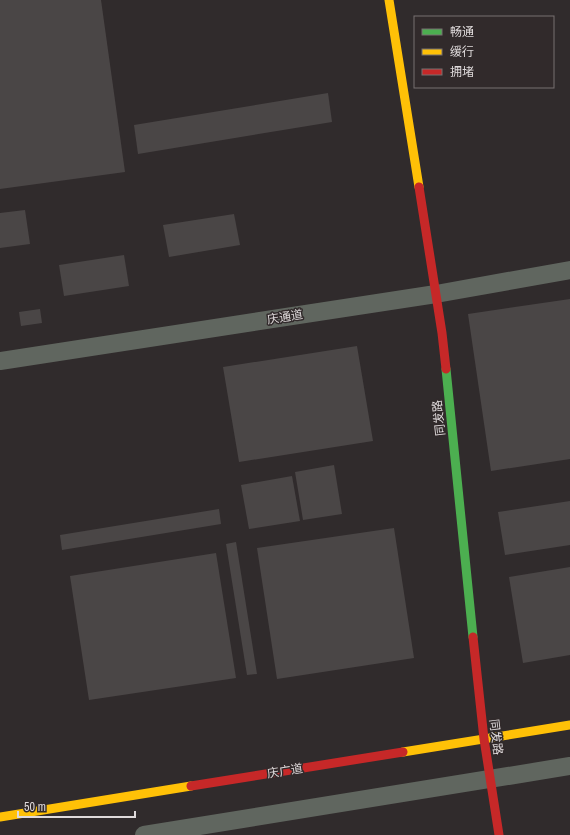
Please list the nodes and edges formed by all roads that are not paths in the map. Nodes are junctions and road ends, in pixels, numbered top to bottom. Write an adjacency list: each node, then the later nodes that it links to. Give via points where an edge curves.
1 (389, 0): 3 (street, 同发路)
2 (570, 270): 3 (street, 庆通道)
3 (436, 294): 4 (street, 庆通道); 6 (street, 同发路)
4 (0, 361)
5 (570, 725): 6 (street, 庆广道)
6 (484, 739): 8 (street, 同发路); 9 (street, 庆广道)
7 (570, 766): 8 (street)
8 (490, 779): 10 (street); 11 (street, 同发路)
9 (0, 816)
10 (144, 835)
11 (499, 835)

